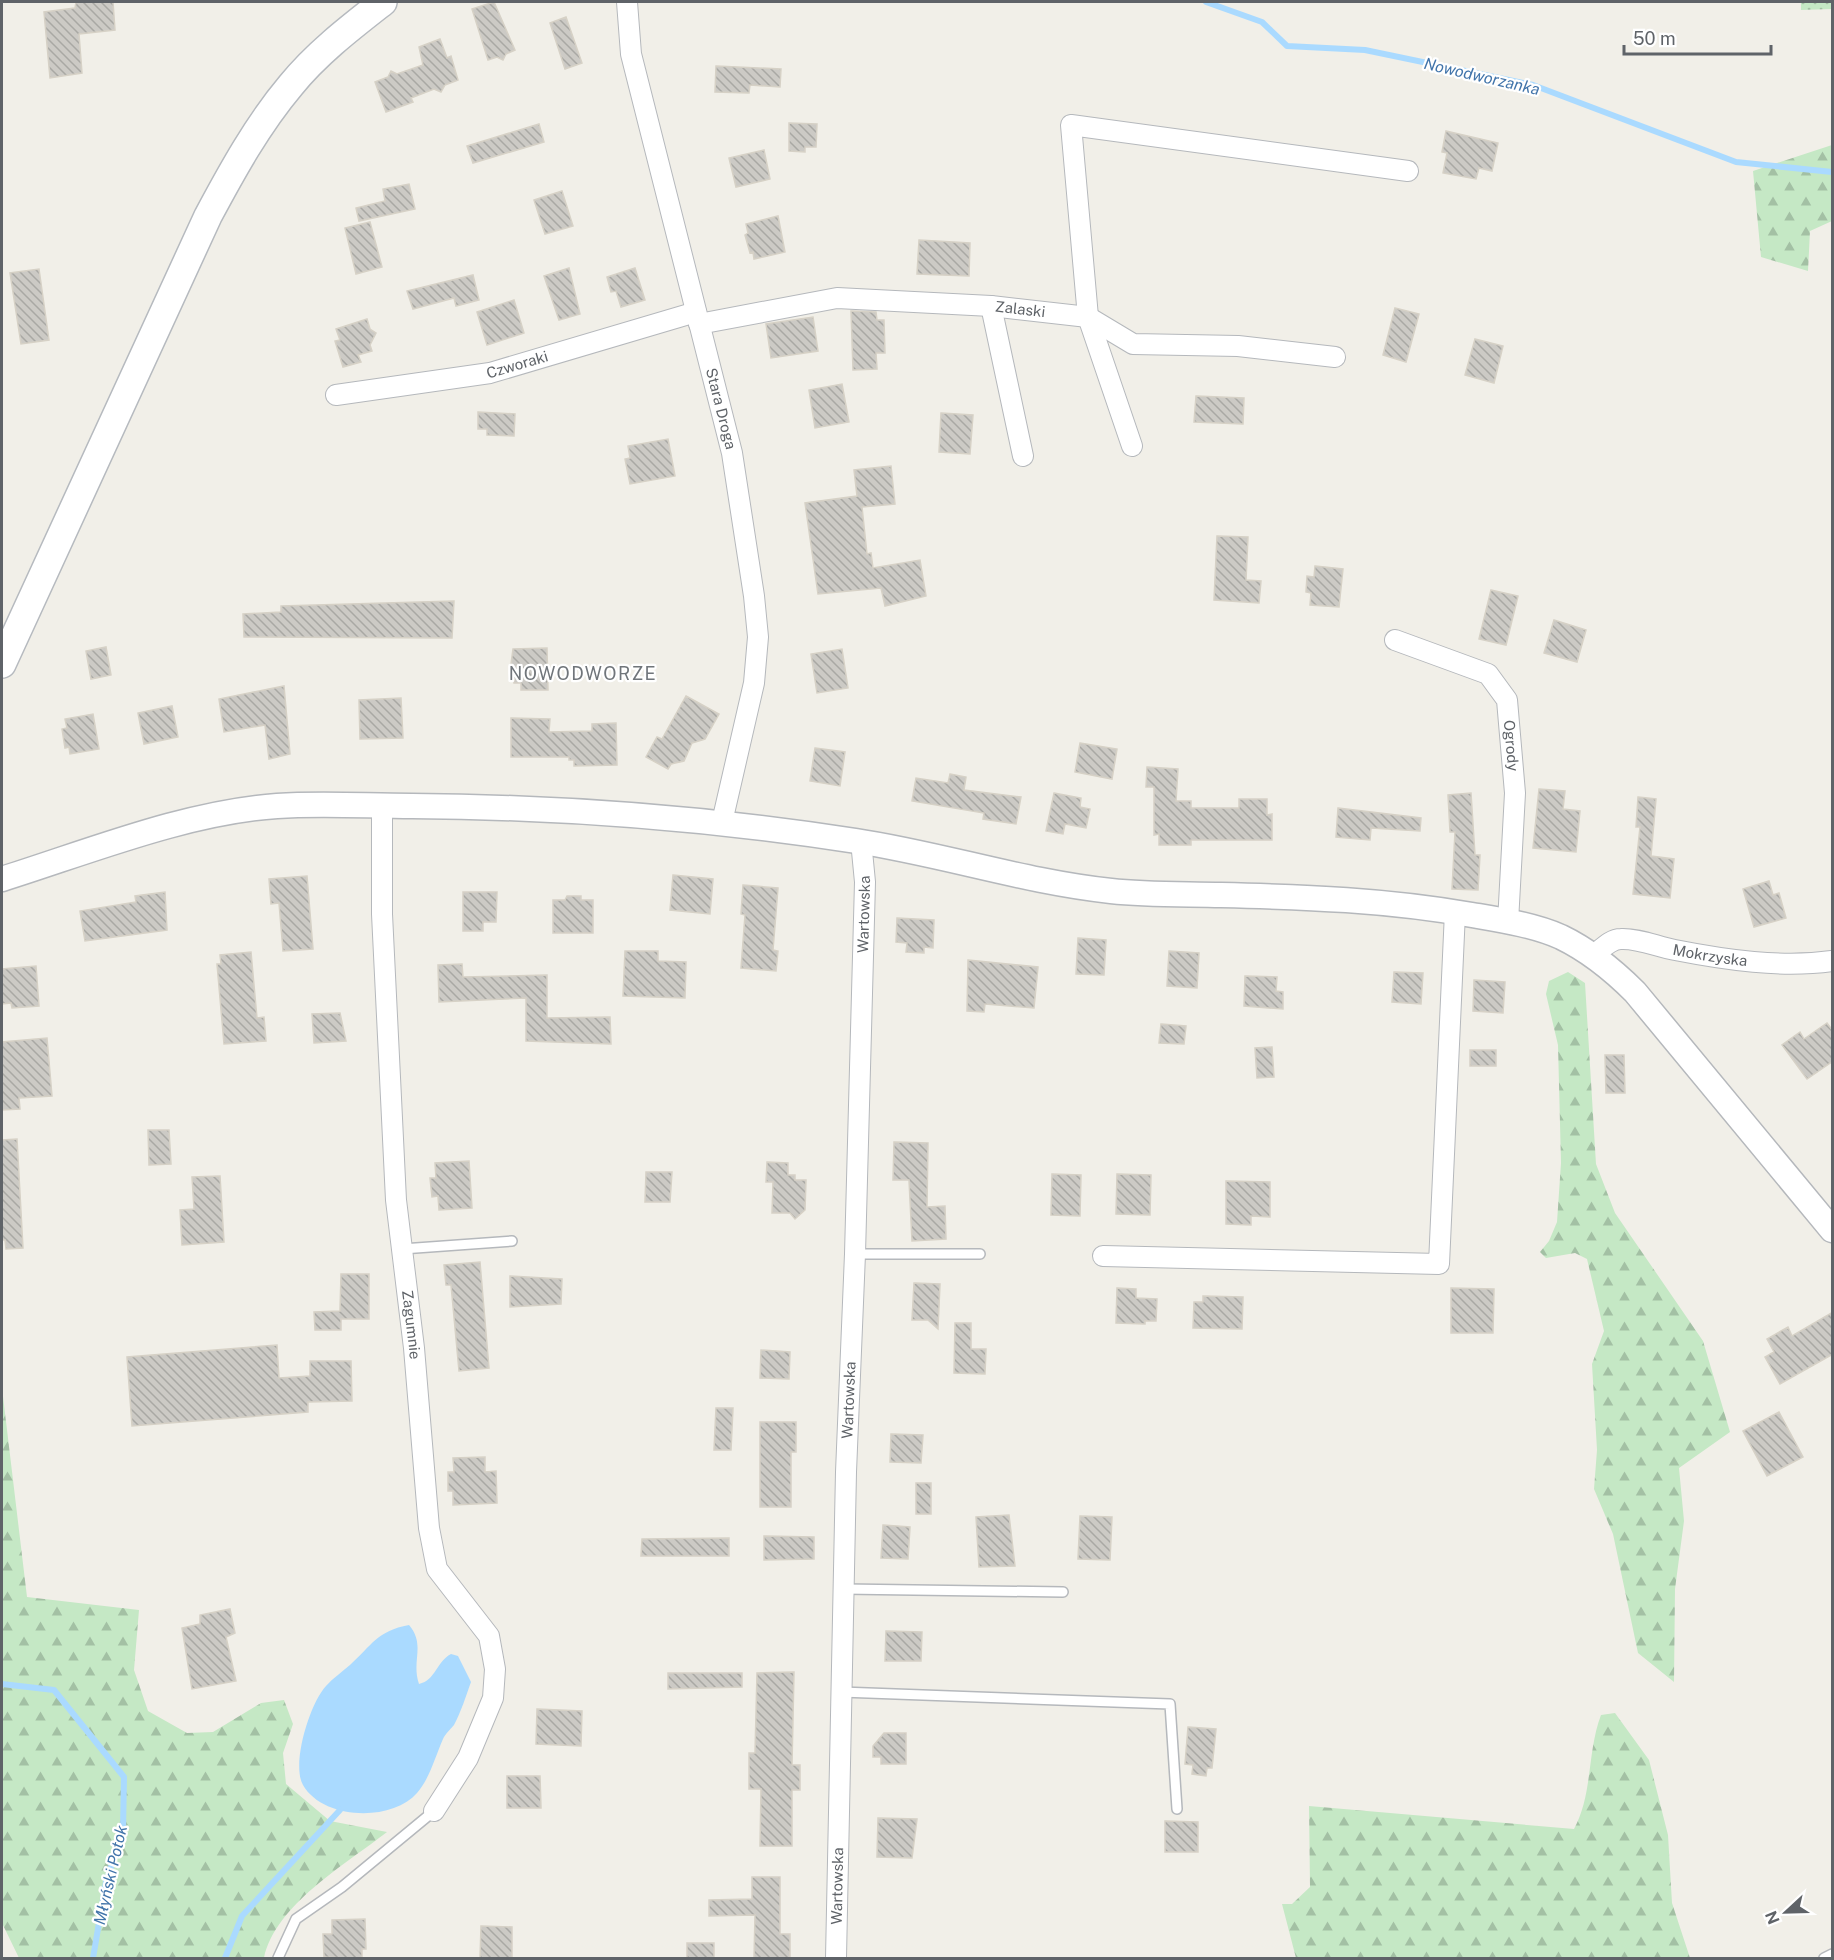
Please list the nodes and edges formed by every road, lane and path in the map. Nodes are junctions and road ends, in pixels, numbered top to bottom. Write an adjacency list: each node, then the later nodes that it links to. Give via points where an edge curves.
1 (382, 2): 12 (main road, via 291,84 232,172 208,216)
2 (627, 2): 6 (street, Stara Droga, via 631,54)
3 (1408, 171): 5 (street, via 1071,125)
4 (991, 306): 5 (street, Zalaski); 6 (street, Zalaski, via 837,298); 10 (street)
5 (1089, 317): 7 (street, Zalaski, via 1133,344 1238,346); 9 (street)
6 (698, 318): 8 (street, Czworaki, via 490,373); 14 (street, Stara Droga, via 732,453 758,637 754,682)
7 (1335, 357)
8 (336, 395)
9 (1132, 446)
10 (1023, 456)
11 (1395, 640): 18 (street, Ogrody, via 1488,674 1508,700 1515,793)
12 (2, 664)
13 (382, 806): 14 (street, via 634,813); 16 (street, via 273,806 196,819); 23 (street, Zagumnie, via 383,938 396,1200)
14 (722, 822): 15 (street)
15 (861, 841): 17 (street, via 1010,874 1115,891 1334,898 1412,904); 24 (street, Wartowska, via 865,882)
16 (2, 879)
17 (1455, 912): 18 (street); 26 (street, via 1439,1264)
18 (1508, 922): 19 (street, via 1558,936)
19 (1594, 955): 20 (street, Mokrzyska, via 1623,938 1747,961); 21 (street, via 1635,992)
20 (1833, 961)
21 (1833, 1230)
22 (512, 1241): 23 (lane)
23 (402, 1249): 31 (street, Zagumnie, via 436,1569 489,1636 495,1669 493,1698 468,1758)
24 (855, 1254): 25 (lane); 27 (street, Wartowska)
25 (980, 1254)
26 (1103, 1256)
27 (844, 1589): 28 (lane); 29 (street, Wartowska)
28 (1063, 1592)
29 (841, 1692): 30 (lane, via 1170,1704); 34 (street, Wartowska)
30 (1177, 1809)
31 (434, 1811): 33 (lane, via 342,1887 296,1919)
32 (1833, 1954): 35 (lane)
33 (278, 1959)
34 (836, 1959)
35 (1824, 1959)

